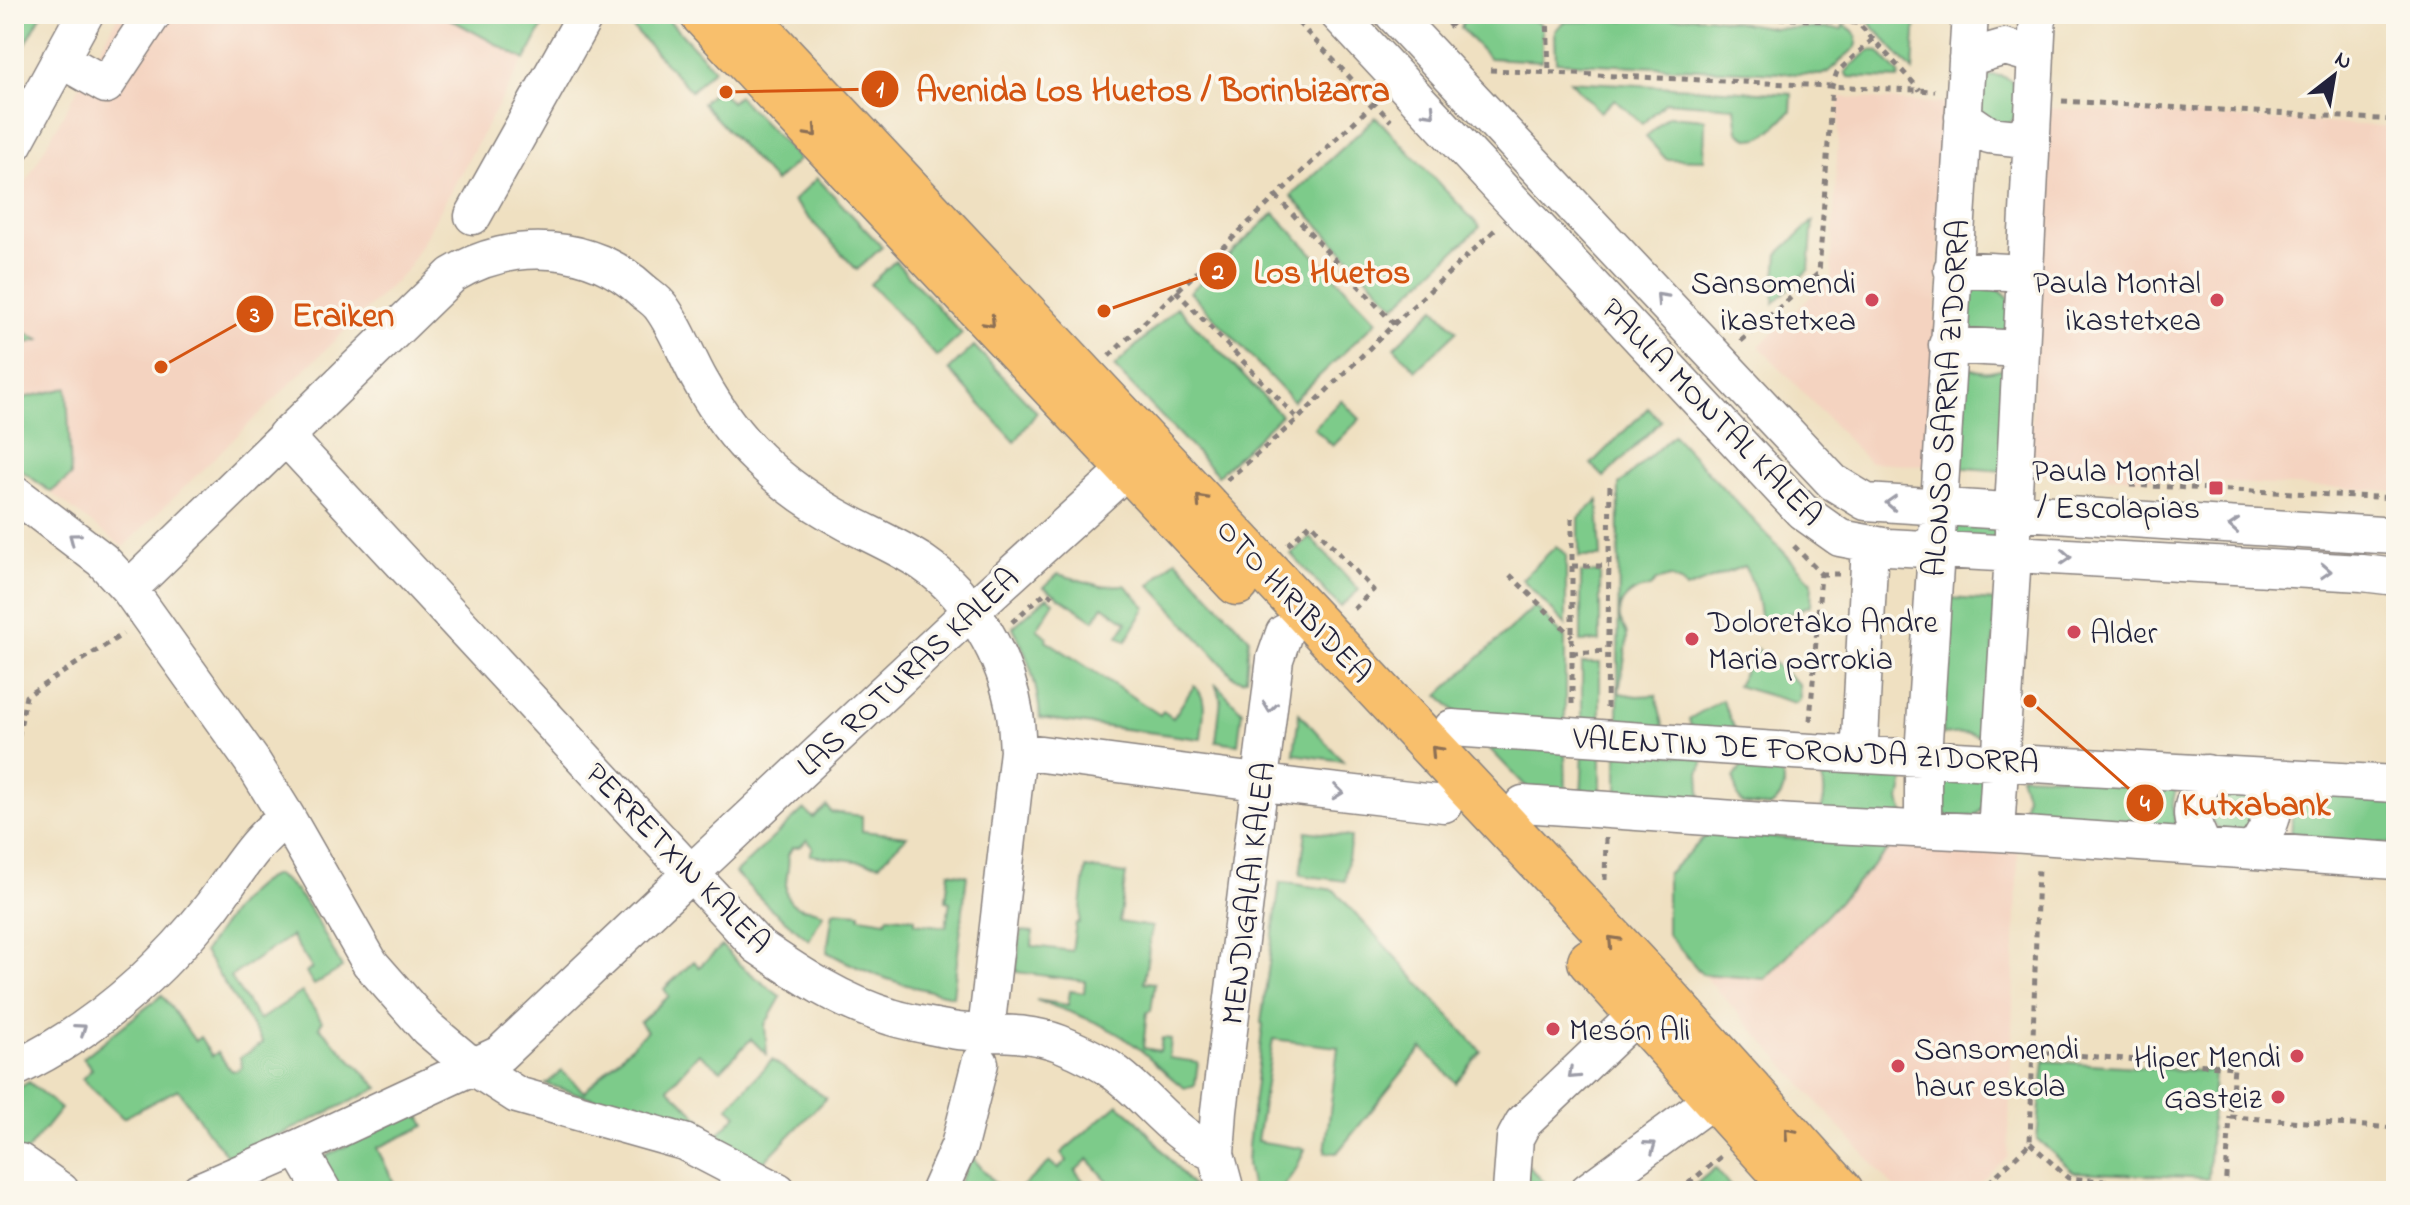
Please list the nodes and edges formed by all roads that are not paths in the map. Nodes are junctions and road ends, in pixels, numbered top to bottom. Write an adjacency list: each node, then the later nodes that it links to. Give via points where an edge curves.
1 (85, 14): 11 (street)
2 (153, 14): 11 (street, via 106,85)
3 (586, 14): 15 (street)
4 (702, 14): 32 (main road, OTO HIRIBIDEA, one-way to 32)
5 (744, 14): 55 (main road, OTO HIRIBIDEA, one-way to 5, via 1212,512)
6 (1338, 14): 26 (street, PAULA MONTAL KALEA, one-way to 26, via 1802,511 1840,538)
7 (1393, 14): 23 (street, PAULA MONTAL KALEA, one-way to 7, via 1866,502 1833,482 1736,345)
8 (1970, 14): 12 (street, ALONSO SARRIA ZIDORRA)
9 (2038, 14): 10 (street)
10 (2036, 56): 12 (street, via 2005,47); 13 (street)
11 (60, 59): 14 (street)
12 (1965, 89): 13 (street, via 1989,135 2017,138); 16 (street, ALONSO SARRIA ZIDORRA)
13 (2033, 113): 17 (street)
14 (14, 144)
15 (473, 216)
16 (1952, 269): 17 (street); 18 (street, ALONSO SARRIA ZIDORRA)
17 (2025, 273): 19 (street)
18 (1947, 345): 19 (street); 23 (street, ALONSO SARRIA ZIDORRA)
19 (2021, 349): 24 (street)
20 (285, 436): 30 (street); 31 (street, via 452,275 519,251 578,255 631,280 661,307 719,412 760,460 812,502 939,575); 50 (street, PERRETXIN KALEA)
21 (1111, 484): 31 (street, LAS ROTURAS KALEA)
22 (14, 493): 30 (street, one-way to 22, via 102,560)
23 (1938, 506): 24 (street, PAULA MONTAL KALEA); 27 (street, ALONSO SARRIA ZIDORRA)
24 (2013, 511): 25 (street, PAULA MONTAL KALEA, one-way to 24); 28 (street)
25 (2396, 536)
26 (1870, 545): 27 (street, PAULA MONTAL KALEA); 34 (street)
27 (1935, 550): 28 (street, PAULA MONTAL KALEA); 36 (street, ALONSO SARRIA ZIDORRA)
28 (2013, 554): 29 (street, PAULA MONTAL KALEA, one-way to 29); 37 (street)
29 (2396, 577)
30 (129, 589): 44 (street)
31 (971, 611): 35 (street, via 1003,672 1016,715); 50 (street, LAS ROTURAS KALEA)
32 (1284, 633): 40 (street, MENDIGALAI KALEA, one-way to 40, via 1275,659); 42 (main road, OTO HIRIBIDEA)
33 (1452, 728): 36 (street, VALENTIN DE FORONDA ZIDORRA)
34 (1860, 739)
35 (1018, 751): 40 (street); 52 (street)
36 (1923, 756): 37 (street, VALENTIN DE FORONDA ZIDORRA); 45 (street, ALONSO SARRIA ZIDORRA)
37 (1999, 761): 38 (street, VALENTIN DE FORONDA ZIDORRA); 46 (street)
38 (2207, 773): 39 (street, VALENTIN DE FORONDA ZIDORRA); 47 (street, via 2190,813)
39 (2267, 777): 41 (street, VALENTIN DE FORONDA ZIDORRA); 48 (street, via 2274,812)
40 (1261, 782): 42 (street, one-way to 42); 57 (street, MENDIGALAI KALEA)
41 (2396, 784)
42 (1444, 804): 51 (main road, OTO HIRIBIDEA)
43 (1523, 804): 45 (street)
44 (286, 816): 53 (street, via 370,963 427,1028); 54 (street, one-way to 44, via 117,1004 168,957 257,844)
45 (1923, 829): 46 (street)
46 (1996, 833): 47 (street)
47 (2204, 847): 48 (street)
48 (2254, 850): 49 (street)
49 (2396, 861)
50 (697, 867): 52 (street, PERRETXIN KALEA, via 758,946 798,973 842,998 891,1017 953,1030); 53 (street, LAS ROTURAS KALEA, via 500,1054)
51 (1636, 1011): 55 (main road, OTO HIRIBIDEA); 65 (street, one-way to 65, via 1523,1123 1515,1138)
52 (983, 1047): 57 (street, PERRETXIN KALEA, via 1013,1032 1056,1041 1116,1073 1172,1127); 63 (street, via 959,1146)
53 (472, 1066): 56 (street, LAS ROTURAS KALEA); 62 (street, via 517,1095 684,1142)
54 (14, 1069)
55 (1728, 1089): 66 (street, one-way to 55); 67 (main road, OTO HIRIBIDEA); 68 (main road, OTO HIRIBIDEA, one-way to 55)
56 (298, 1148): 60 (street, LAS ROTURAS KALEA); 61 (street)
57 (1216, 1154): 64 (street)
58 (20, 1162): 59 (street)
59 (61, 1191)
60 (199, 1191)
61 (323, 1191)
62 (778, 1191)
63 (939, 1191)
64 (1226, 1191)
65 (1511, 1191)
66 (1588, 1191)
67 (1798, 1191)
68 (1841, 1191)

